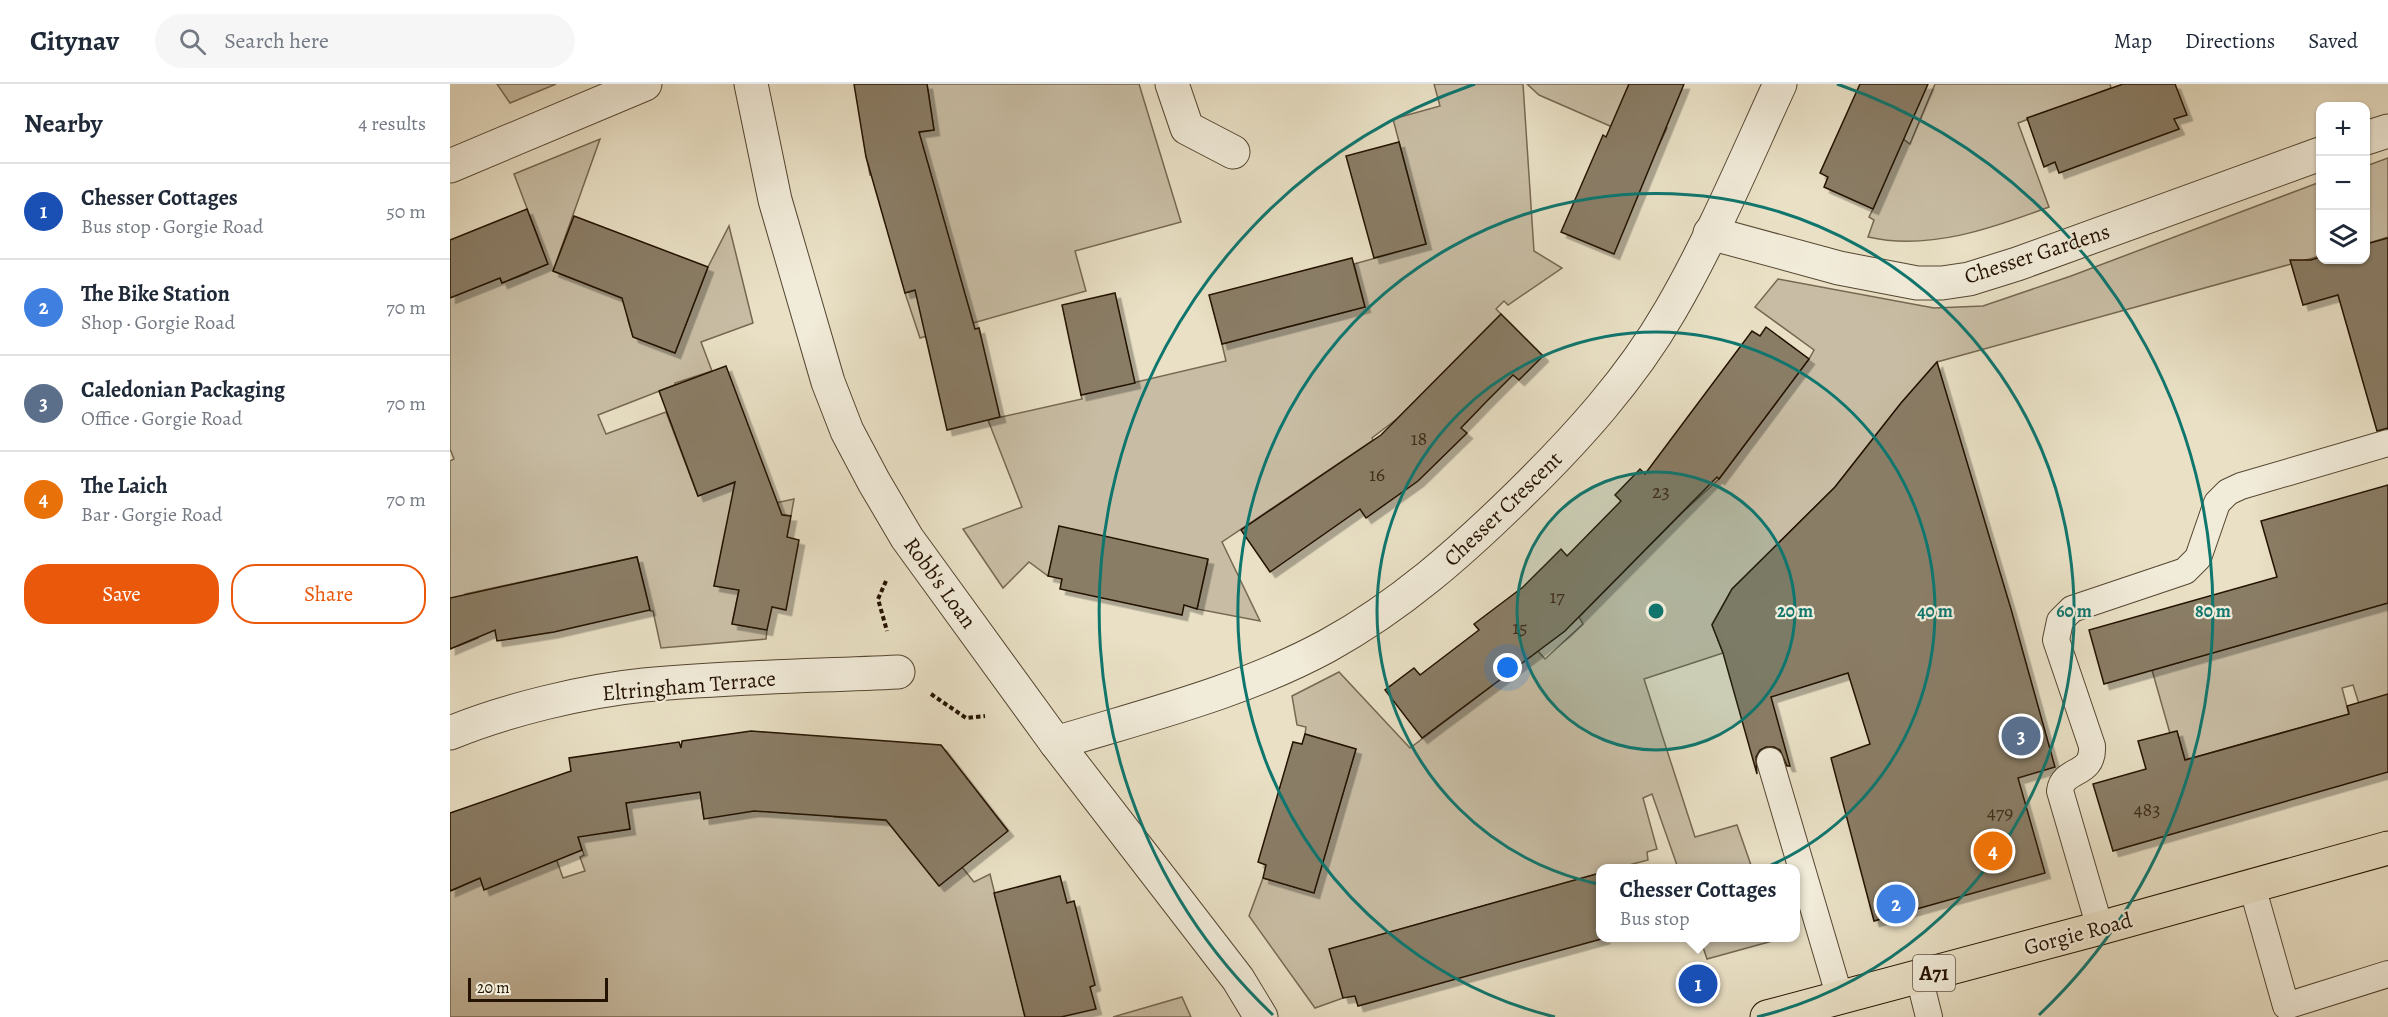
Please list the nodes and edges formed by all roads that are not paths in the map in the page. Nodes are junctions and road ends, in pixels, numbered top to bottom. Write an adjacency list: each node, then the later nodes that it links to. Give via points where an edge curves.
1 (645, 84): 9 (street)
2 (751, 84): 14 (street, Robb's Loan, via 778,211 828,382 847,431 907,538)
3 (1172, 84): 7 (street, via 1187,128)
4 (1780, 84): 10 (street, Chesser Crescent)
5 (2388, 131): 6 (street)
6 (2370, 137)
7 (1233, 152)
8 (2316, 155): 10 (street, Chesser Gardens, via 2017,264 1942,283 1872,275)
9 (453, 158)
10 (1710, 233): 14 (street, Chesser Crescent, via 1670,312 1597,413 1525,489 1436,573 1383,612 1326,646 1271,672 1219,693)
11 (2388, 443): 18 (lane, via 2228,492 2217,503 2198,558 2185,572 2072,609 2060,621 2056,640 2092,747 2086,767 2065,778 2060,791)
12 (898, 672): 13 (street, Eltringham Terrace, via 642,685 559,700)
13 (450, 733)
14 (1056, 743): 23 (street, Robb's Loan, via 1238,979)
15 (1770, 762): 21 (lane)
16 (2388, 848): 17 (main road, Gorgie Road / A71)
17 (2252, 886): 18 (main road, Gorgie Road / A71); 22 (lane)
18 (2100, 928): 20 (main road, Gorgie Road / A71)
19 (2388, 974): 22 (lane)
20 (1919, 976): 21 (main road, Gorgie Road / A71); 25 (lane)
21 (1840, 998): 24 (main road, Gorgie Road / A71)
22 (2288, 1012)
23 (1261, 1017)
24 (1767, 1017)
25 (1929, 1017)

